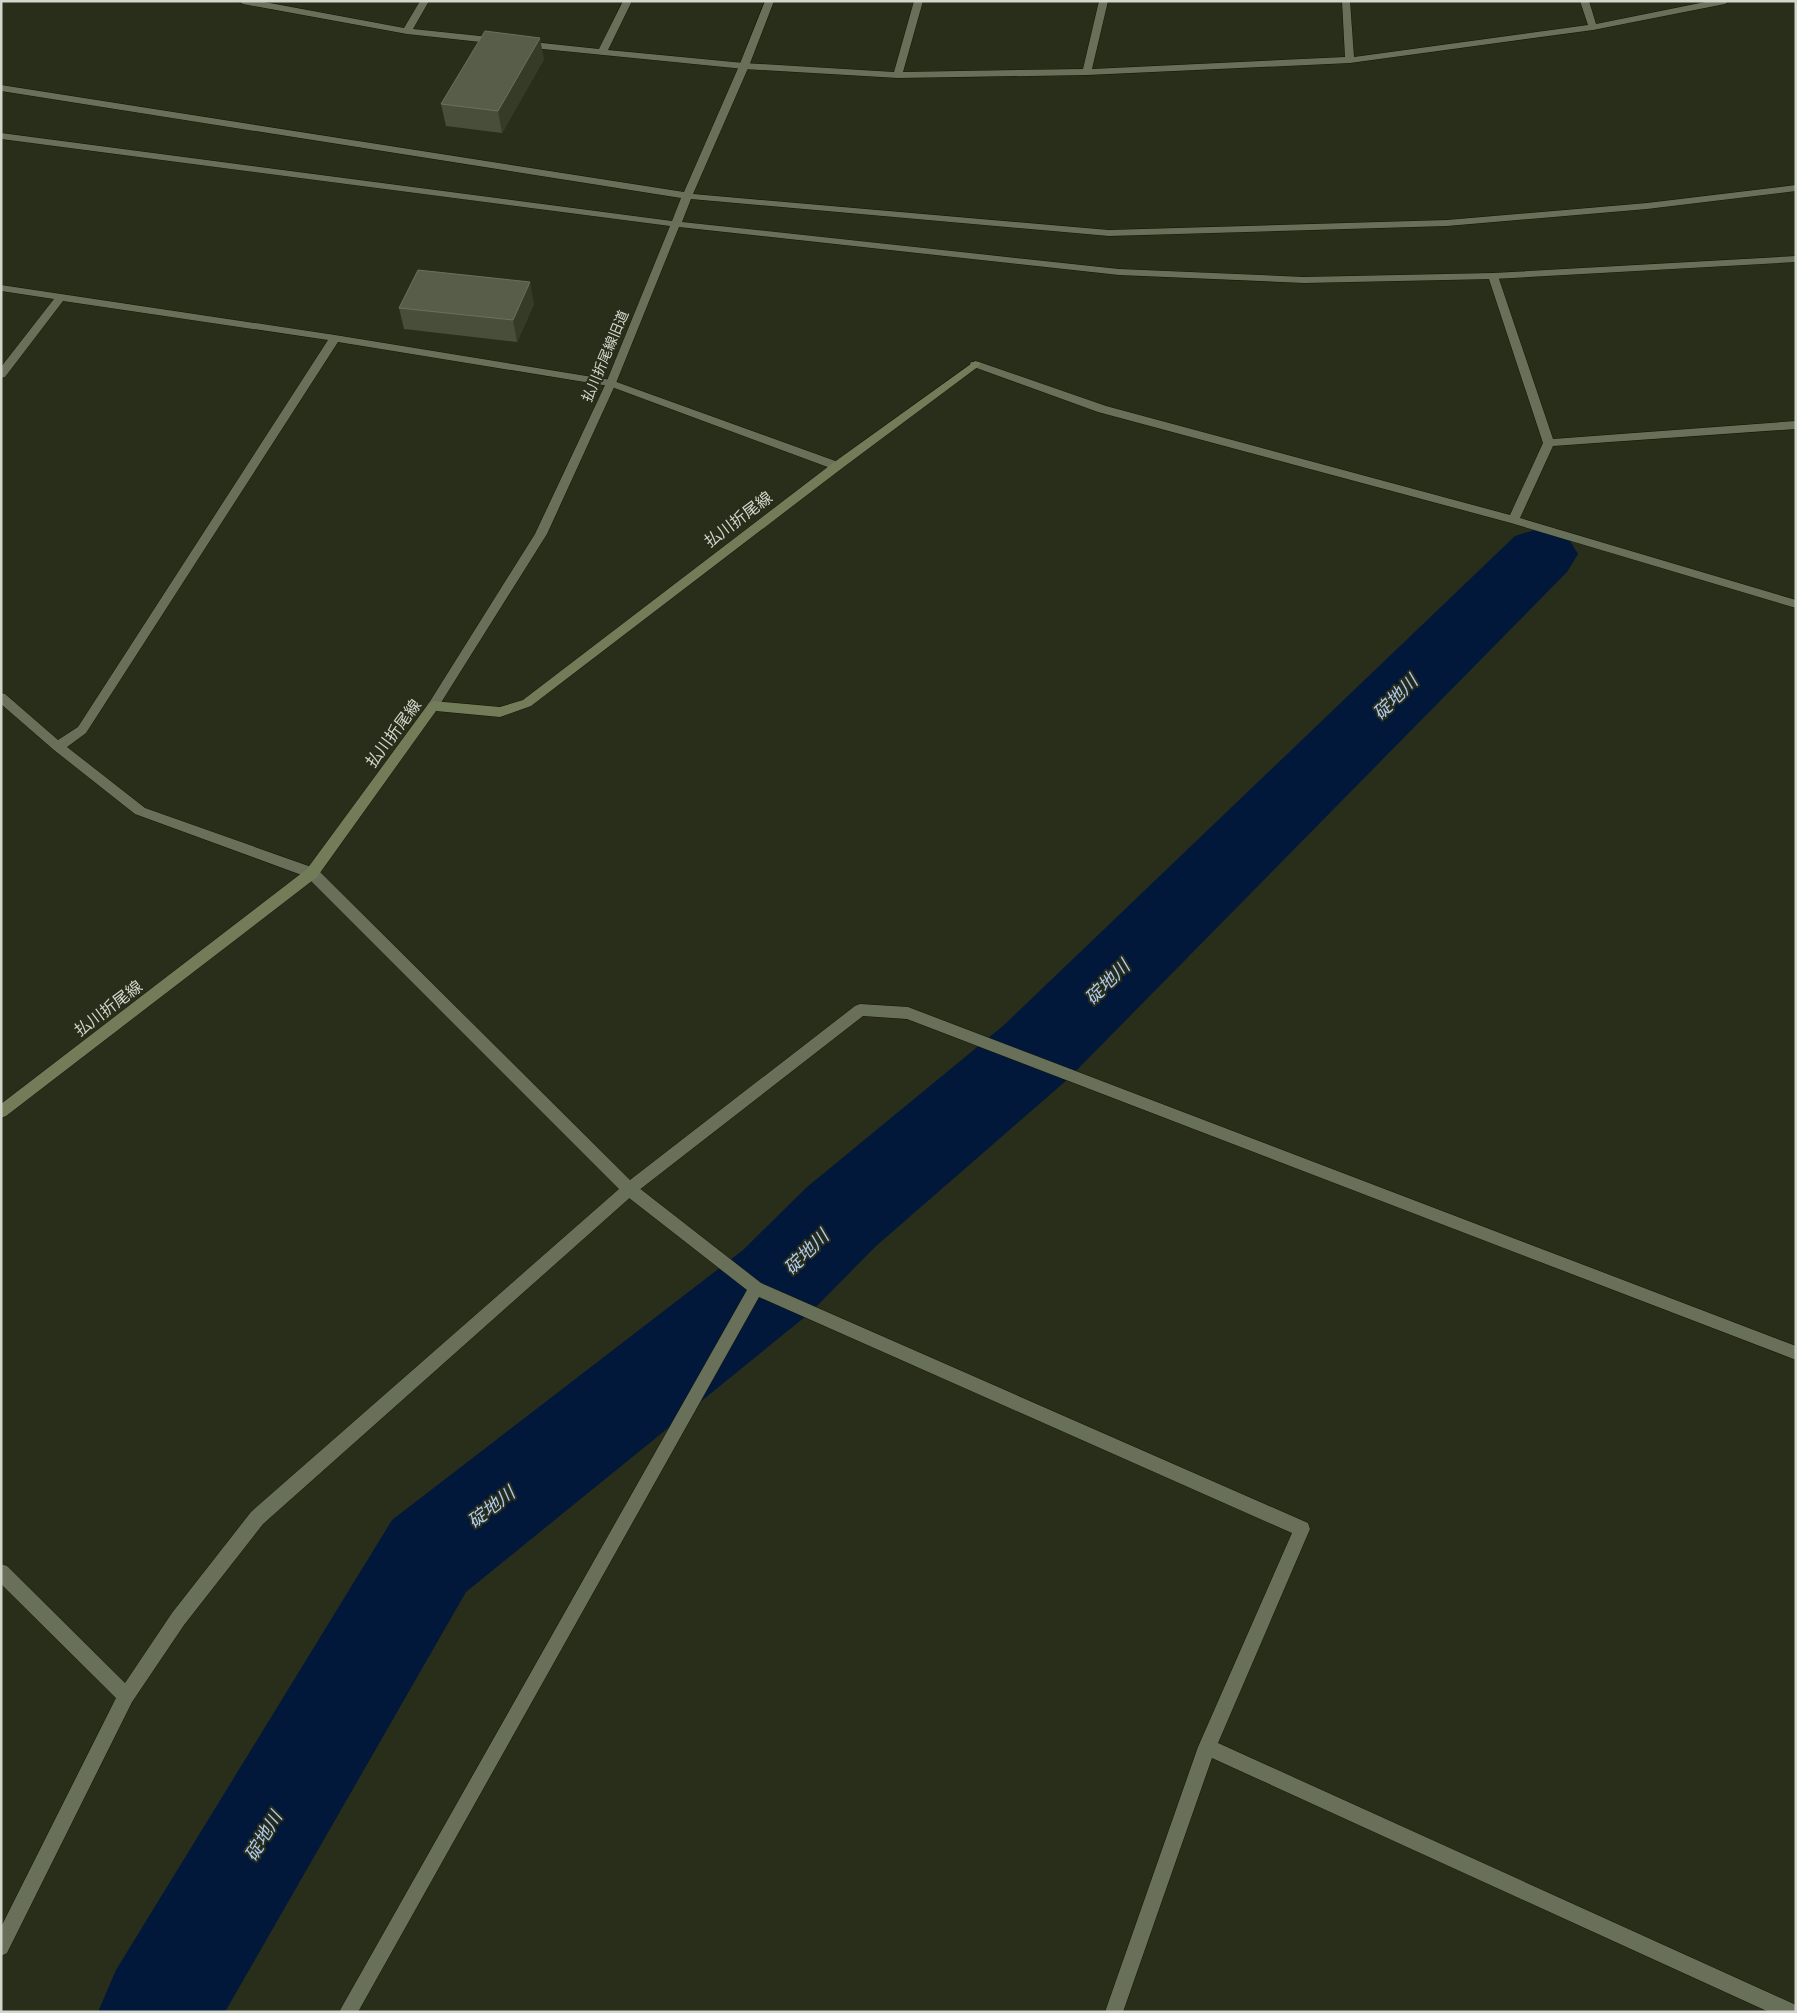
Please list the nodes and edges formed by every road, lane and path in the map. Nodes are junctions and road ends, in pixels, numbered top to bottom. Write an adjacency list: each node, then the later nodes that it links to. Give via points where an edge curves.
1 (243, 1): 11 (street)
2 (425, 1): 11 (street)
3 (628, 1): 12 (street)
4 (770, 1): 14 (street, 払川折尾線旧道)
5 (919, 1): 16 (street)
6 (1104, 1): 15 (street)
7 (1346, 1): 13 (street)
8 (1584, 1): 10 (street)
9 (1725, 1): 10 (street)
10 (1593, 27): 13 (street)
11 (407, 31): 12 (street)
12 (602, 53): 14 (street)
13 (1350, 60): 15 (street)
14 (744, 66): 16 (street); 20 (street, 払川折尾線旧道)
15 (1087, 72): 16 (street)
16 (898, 75)
17 (1, 88): 20 (street)
18 (1, 136): 21 (street)
19 (1796, 188): 20 (street, via 1647,206 1447,223 1110,233)
20 (686, 196): 21 (street, 払川折尾線旧道)
21 (675, 224): 23 (street, via 1119,272 1304,280); 29 (street, 払川折尾線旧道)
22 (1796, 259): 23 (street)
23 (1493, 276): 31 (street)
24 (1, 288): 25 (street)
25 (60, 298): 26 (street); 28 (street)
26 (335, 338): 29 (street); 37 (street, via 82,730)
27 (976, 364): 32 (main road, 払川折尾線); 33 (street, via 1102,409)
28 (1, 375)
29 (611, 383): 32 (street); 36 (street, 払川折尾線旧道, via 541,534)
30 (1796, 425): 31 (street)
31 (1549, 443): 33 (street)
32 (837, 466): 36 (main road, 払川折尾線, via 527,703 500,712)
33 (1513, 520): 34 (street)
34 (1796, 604)
35 (1, 696): 37 (street)
36 (433, 706): 38 (main road, 払川折尾線)
37 (58, 746): 38 (street, via 140,811)
38 (312, 873): 39 (main road, 払川折尾線); 40 (street)
39 (1, 1112)
40 (629, 1189): 41 (street); 42 (street, via 860,1010 908,1013); 44 (street, via 257,1518 178,1619)
41 (756, 1288): 45 (street, via 1302,1529); 47 (street)
42 (1796, 1354)
43 (1, 1572): 44 (street)
44 (126, 1696): 46 (street)
45 (1208, 1747): 48 (street); 49 (street)
46 (1, 1947)
47 (348, 2012)
48 (1114, 2012)
49 (1790, 2012)

